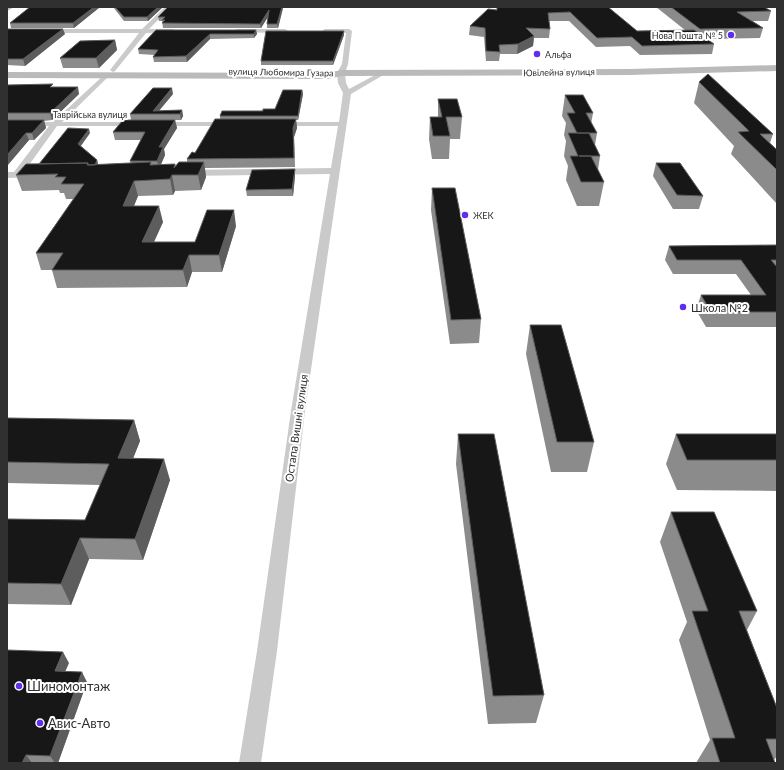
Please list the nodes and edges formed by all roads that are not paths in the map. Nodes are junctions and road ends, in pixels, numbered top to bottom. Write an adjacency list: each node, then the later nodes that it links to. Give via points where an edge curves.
1 (10, 7): 3 (street)
2 (168, 7): 5 (street)
3 (7, 9)
4 (7, 31): 5 (street)
5 (144, 31): 6 (street); 12 (street)
6 (183, 31)
7 (231, 31): 8 (street)
8 (294, 31)
9 (318, 31): 13 (street, via 349,31 345,64)
10 (777, 68): 14 (street, Ювілейна вулиця)
11 (7, 70): 12 (street, вулиця Любомира Гузара)
12 (110, 73): 13 (street, вулиця Любомира Гузара, via 328,76); 15 (street, вулиця Любомира Гузара); 17 (street)
13 (340, 74): 14 (street, Ювілейна вулиця); 18 (street)
14 (381, 74): 18 (street)
15 (7, 75)
16 (79, 88): 17 (street)
17 (95, 88): 20 (street)
18 (347, 94): 23 (street, Остапа Вишні вулиця)
19 (7, 124): 20 (street, Таврійська вулиця)
20 (55, 124): 21 (street, Таврійська вулиця); 27 (street)
21 (243, 124)
22 (266, 124): 23 (street)
23 (342, 124): 24 (street, Остапа Вишні вулиця)
24 (334, 171): 25 (street); 29 (street, Остапа Вишні вулиця)
25 (176, 173)
26 (7, 175): 27 (street)
27 (17, 175): 28 (street)
28 (41, 175)
29 (250, 763)

